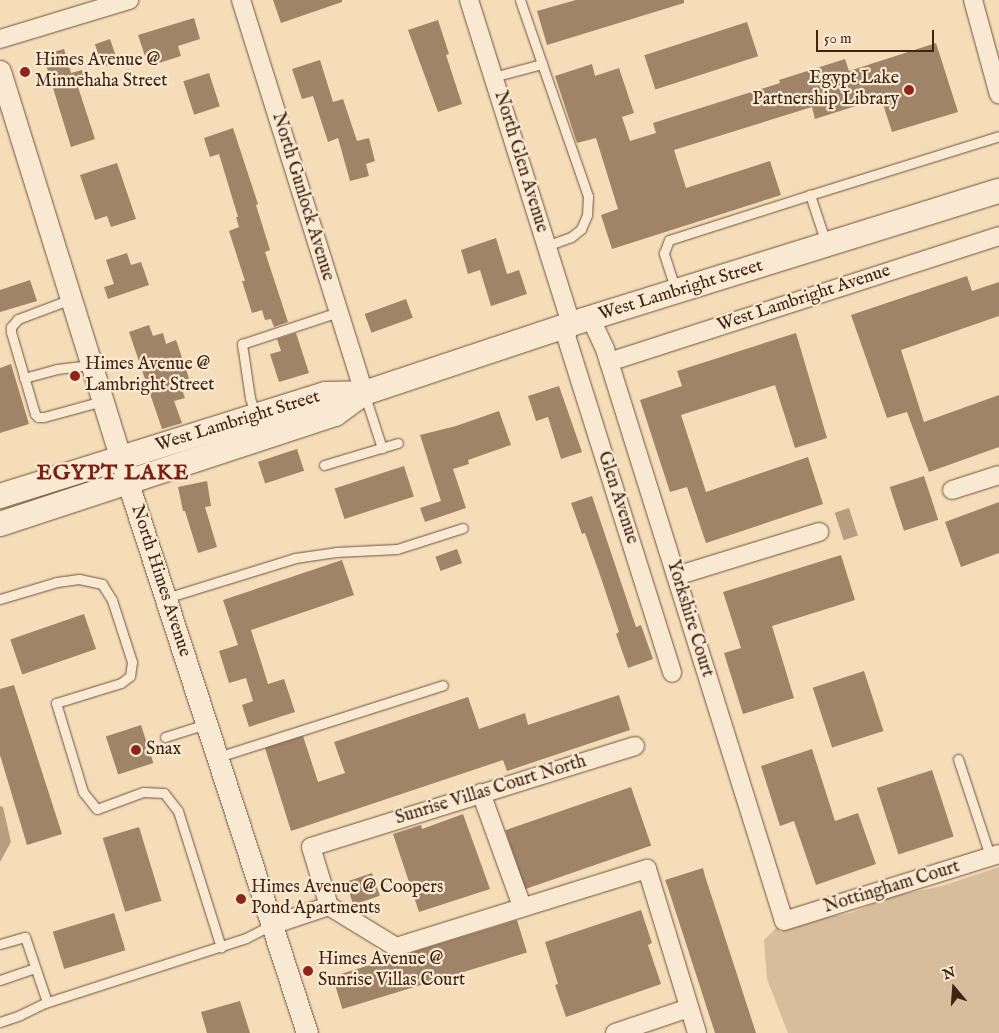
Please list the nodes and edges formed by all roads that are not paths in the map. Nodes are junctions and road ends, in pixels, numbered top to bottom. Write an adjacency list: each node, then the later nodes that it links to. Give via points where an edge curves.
1 (129, 0): 6 (street)
2 (241, 0): 19 (street, North Gunlock Avenue)
3 (469, 0): 9 (street, North Glen Avenue)
4 (520, 0): 7 (lane)
5 (973, 0): 10 (street)
6 (0, 39)
7 (542, 64): 9 (lane); 15 (lane, via 588,196 588,215 581,230)
8 (0, 71): 18 (street, North Himes Avenue)
9 (493, 77): 15 (street, North Glen Avenue)
10 (999, 95)
11 (999, 136): 13 (lane)
12 (999, 190): 16 (main road, West Lambright Street)
13 (810, 195): 16 (lane); 17 (lane, via 669,240 664,253)
14 (999, 236): 21 (street, West Lambright Avenue)
15 (546, 246): 20 (street, North Glen Avenue)
16 (827, 246): 17 (main road, West Lambright Street)
17 (676, 292): 20 (main road, West Lambright Street)
18 (70, 299): 22 (street, North Himes Avenue); 23 (lane, via 14,322 10,332)
19 (338, 312): 24 (street, North Gunlock Avenue); 26 (lane, via 242,344)
20 (581, 322): 21 (street, Yorkshire Court); 24 (main road, West Lambright Street); 41 (street, Glen Avenue, via 566,336)
21 (609, 362): 38 (street, Yorkshire Court)
22 (91, 365): 23 (lane, via 57,369); 25 (street, North Himes Avenue)
23 (24, 378): 25 (lane, via 38,417)
24 (364, 393): 26 (main road, West Lambright Street, via 325,394); 28 (lane); 32 (main road, West Lambright Street, via 335,414)
25 (102, 401): 29 (street, North Himes Avenue)
26 (256, 416): 29 (main road, West Lambright Street)
27 (398, 443): 28 (lane)
28 (382, 448): 30 (lane)
29 (120, 458): 32 (street, North Himes Avenue); 34 (main road, West Lambright Street)
30 (324, 465)
31 (999, 475): 33 (street)
32 (128, 483): 35 (main road, West Lambright Street); 39 (street, North Himes Avenue)
33 (952, 490)
34 (0, 496)
35 (0, 524)
36 (463, 528): 39 (lane, via 397,549 295,558)
37 (819, 532): 38 (street)
38 (676, 576): 52 (street, Yorkshire Court)
39 (166, 598): 43 (street, North Himes Avenue)
40 (0, 599): 55 (lane, via 57,582 79,579 102,584 112,600 132,662 130,676 120,683 56,703 83,792 96,809 143,792 164,794 178,811)
41 (672, 673)
42 (443, 685): 46 (lane)
43 (206, 724): 44 (lane); 46 (street, North Himes Avenue)
44 (165, 737)
45 (635, 746): 48 (street, Sunrise Villas Court North)
46 (217, 758): 53 (street, North Himes Avenue)
47 (958, 759): 49 (lane)
48 (481, 793): 50 (street, Sunrise Villas Court North, via 311,847); 51 (street)
49 (995, 855): 52 (street, Nottingham Court)
50 (329, 906): 51 (street, via 396,947); 53 (street)
51 (522, 906): 59 (street, via 648,869)
52 (784, 921)
53 (272, 925): 55 (lane); 61 (street, North Himes Avenue)
54 (0, 944): 56 (lane, via 24,937)
55 (221, 947): 58 (lane)
56 (35, 968): 57 (lane); 58 (lane)
57 (0, 980)
58 (47, 1002): 60 (lane)
59 (689, 1008): 62 (street); 63 (street)
60 (0, 1022)
61 (307, 1033)
62 (615, 1033)
63 (697, 1033)

